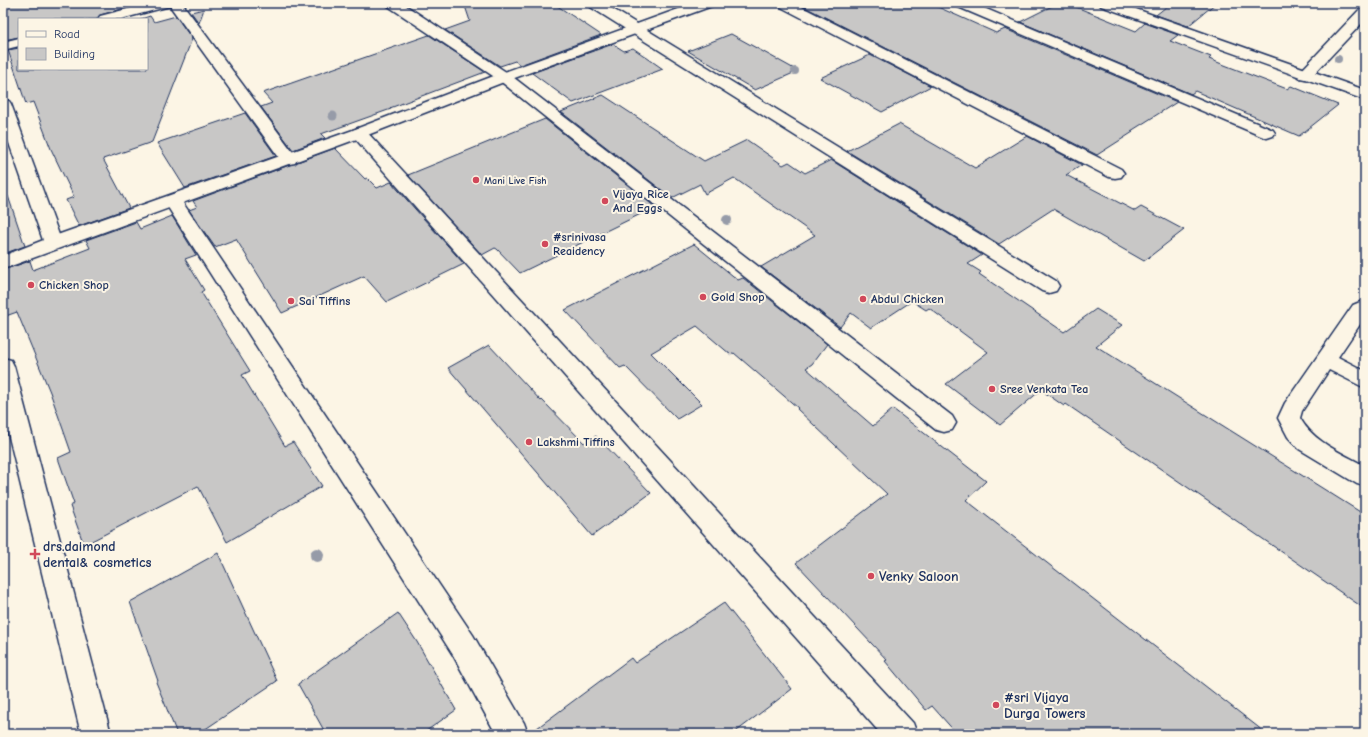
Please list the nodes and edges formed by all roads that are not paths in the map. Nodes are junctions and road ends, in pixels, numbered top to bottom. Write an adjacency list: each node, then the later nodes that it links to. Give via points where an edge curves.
1 (166, 3): 12 (street)
2 (175, 3): 22 (street)
3 (393, 3): 17 (street)
4 (594, 3): 13 (street)
5 (707, 3): 13 (street)
6 (784, 3): 23 (street)
7 (961, 3): 21 (street)
8 (1106, 3): 16 (street)
9 (1354, 3): 10 (street)
10 (1365, 6)
11 (1365, 12): 16 (street)
12 (109, 18)
13 (636, 29): 17 (street); 27 (street)
14 (18, 42): 15 (street)
15 (3, 46)
16 (1305, 75): 18 (street)
17 (504, 77): 20 (street); 32 (street)
18 (1365, 96)
19 (3, 104): 25 (street)
20 (359, 133): 22 (street); 36 (street)
21 (1267, 133)
22 (289, 159): 24 (street)
23 (1115, 173)
24 (173, 201): 25 (street); 35 (street, via 463,645)
25 (53, 243): 26 (street)
26 (3, 263)
27 (1049, 286)
28 (1365, 307): 29 (lane, via 1360,310)
29 (1326, 359): 31 (lane); 33 (lane, via 1292,409 1289,418 1307,443)
30 (3, 366): 34 (street)
31 (1365, 380)
32 (944, 423)
33 (1365, 477)
34 (96, 734)
35 (513, 734)
36 (902, 734)

